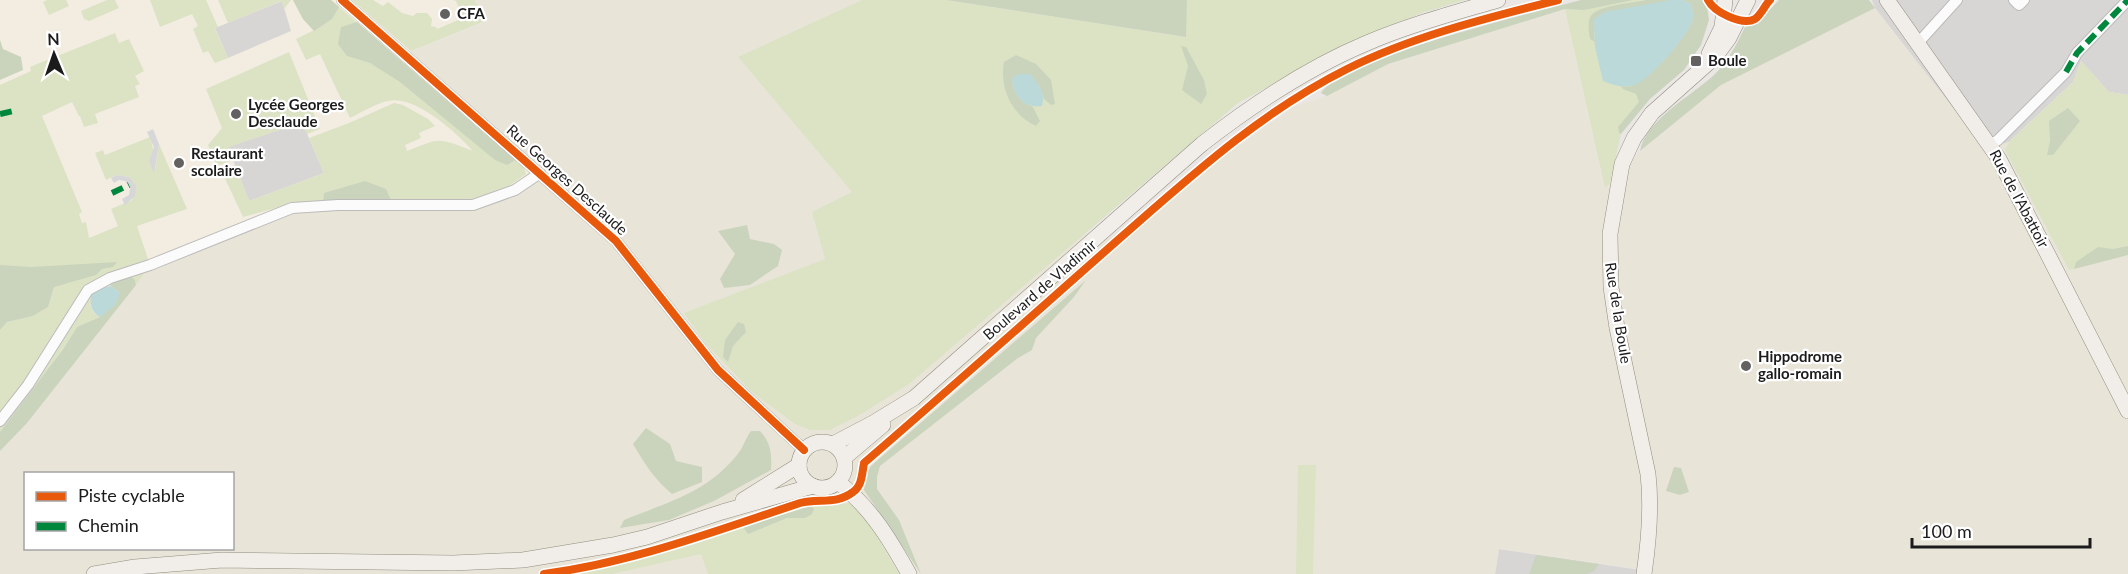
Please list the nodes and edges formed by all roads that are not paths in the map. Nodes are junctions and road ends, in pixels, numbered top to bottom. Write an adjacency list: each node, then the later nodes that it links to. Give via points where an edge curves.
1 (342, 0): 13 (street, Rue Georges Desclaude)
2 (1498, 0): 14 (main road, Boulevard de Vladimir, via 1364,44 1304,75 1230,122)
3 (1725, 0): 11 (main road, Rue de la Boule, via 1722,27 1711,52)
4 (1748, 0): 11 (main road, Rue de la Boule, via 1730,38)
5 (1887, 0): 10 (main road, Rue de l'Abattoir)
6 (1957, 0): 10 (street)
7 (2014, 0): 8 (street, via 2019,5)
8 (2024, 0)
9 (2128, 0): 12 (street, via 2077,53 2066,72)
10 (1918, 43): 12 (main road, Rue de l'Abattoir)
11 (1692, 76): 28 (main road, Rue de la Boule, via 1652,113 1634,138 1622,164 1610,234 1612,298 1651,496)
12 (1990, 145): 17 (main road, Rue de l'Abattoir)
13 (540, 173): 16 (street, via 515,190 473,206 292,208 110,278 88,290); 20 (street, Rue Georges Desclaude, via 616,241 718,370)
14 (914, 398): 19 (main road, Boulevard de Vladimir); 21 (main road)
15 (0, 402): 16 (street)
16 (13, 404): 18 (street)
17 (2128, 411)
18 (0, 421)
19 (833, 444): 20 (main road, via 818,442); 21 (main road)
20 (804, 450): 22 (main road)
21 (844, 458): 23 (main road, via 844,471)
22 (799, 465): 24 (main road, via 803,477); 25 (main road)
23 (838, 482): 24 (main road, via 826,487); 27 (main road, via 884,530)
24 (813, 486): 25 (main road)
25 (722, 512): 26 (main road, via 614,545 524,560 222,560)
26 (94, 574)
27 (909, 574)
28 (1644, 574)

